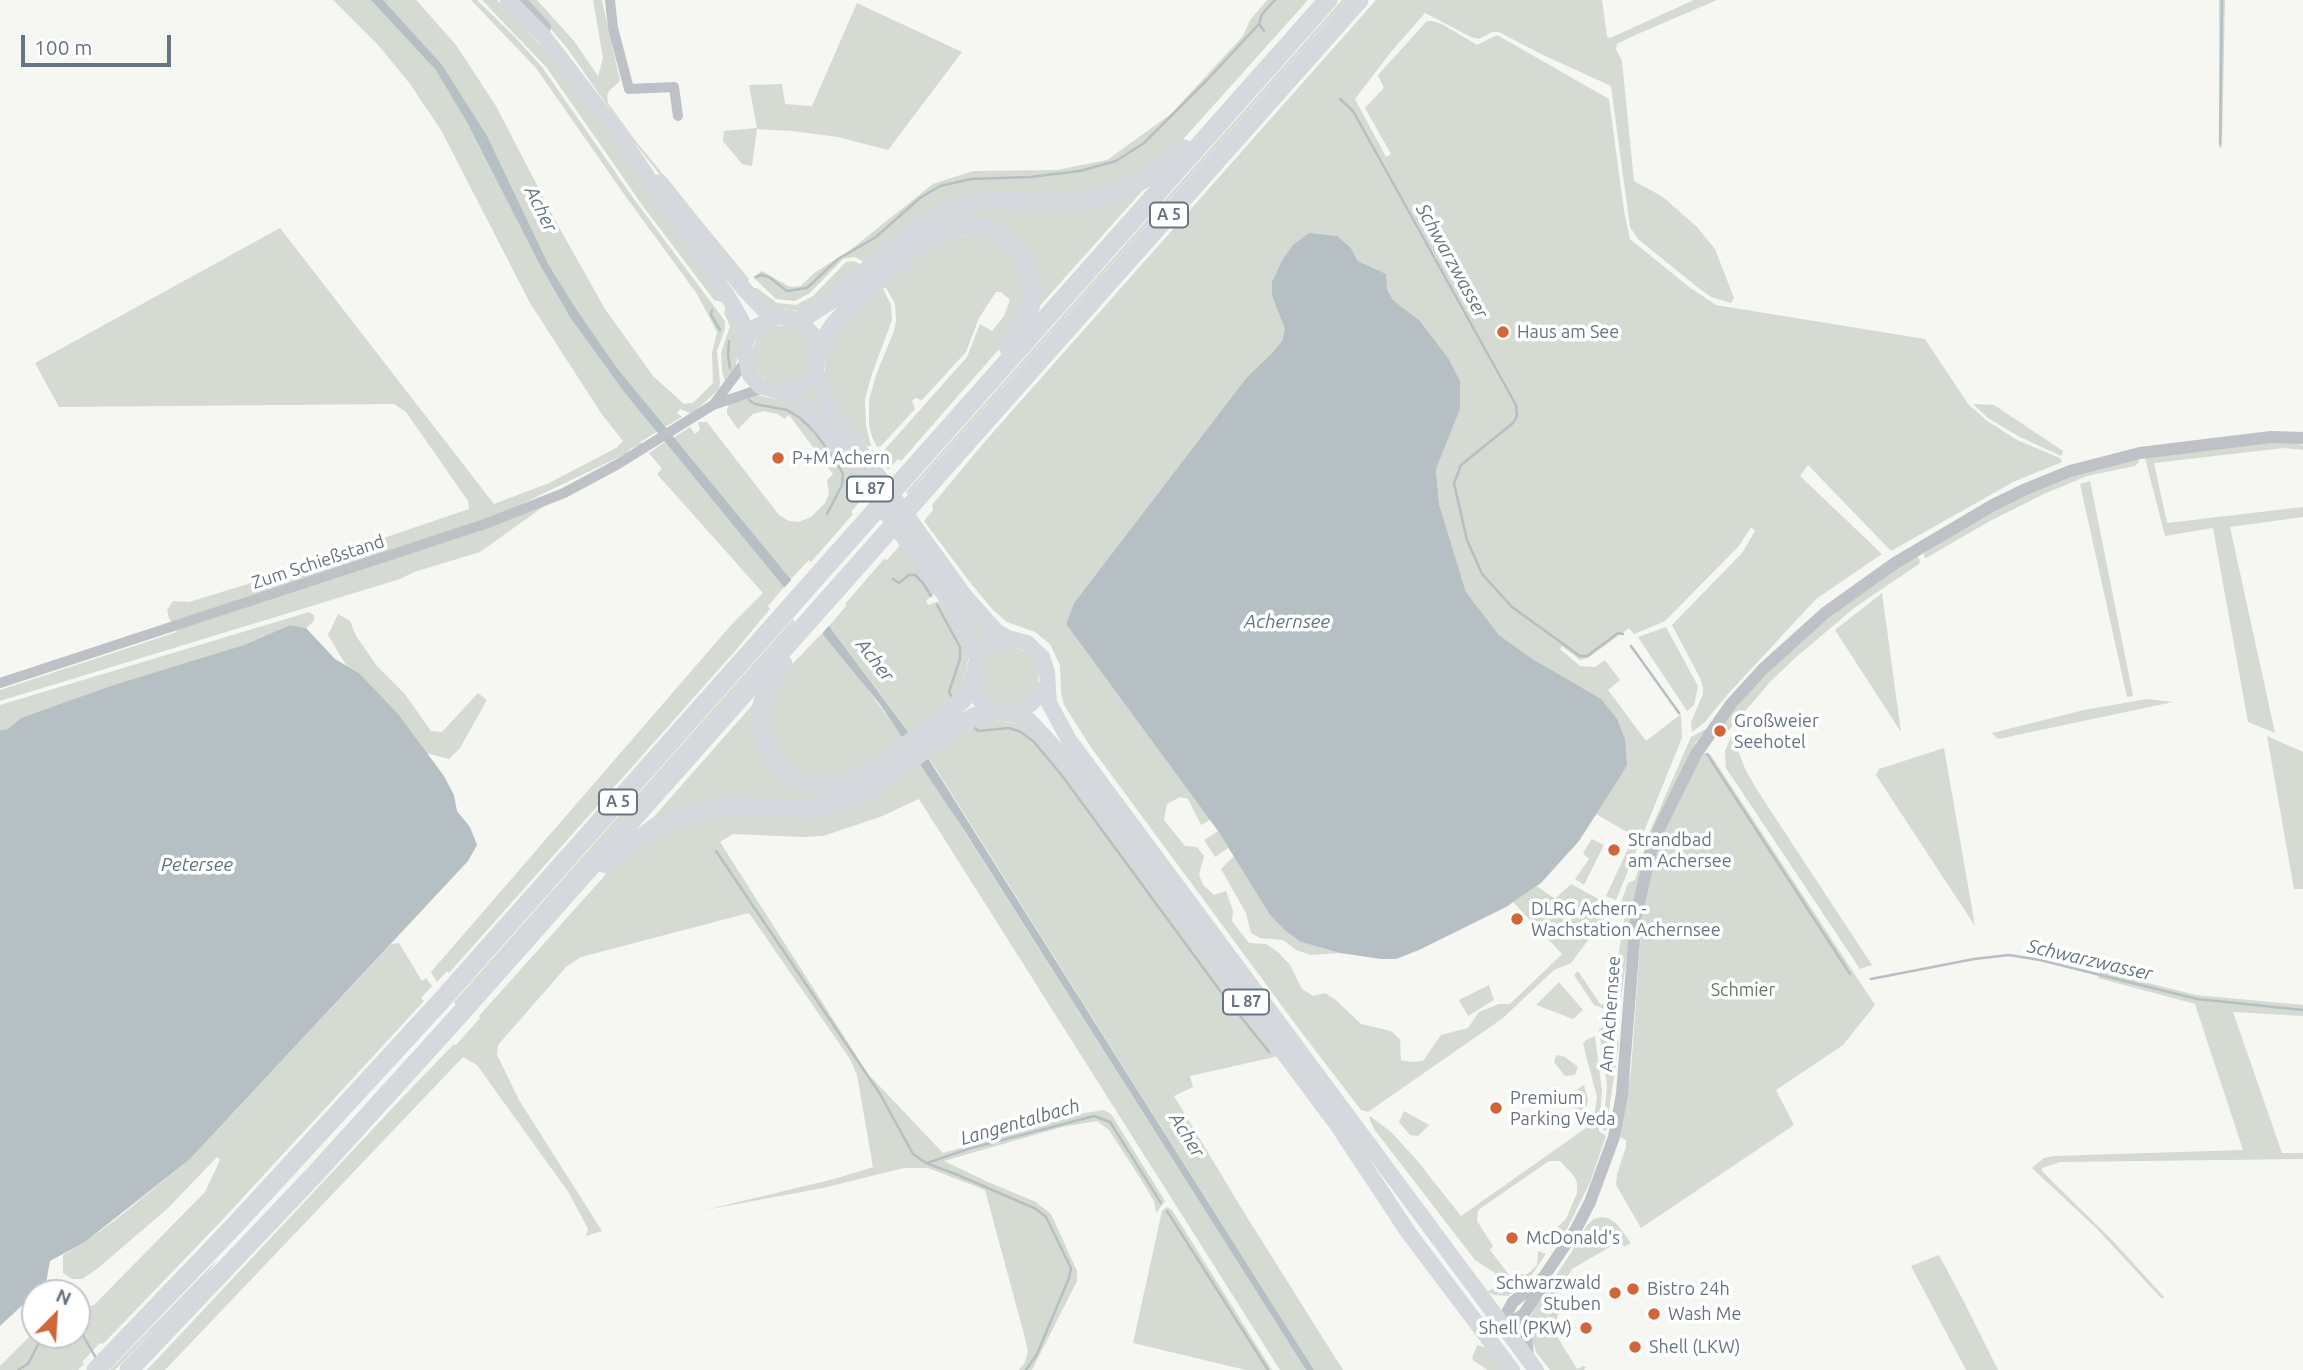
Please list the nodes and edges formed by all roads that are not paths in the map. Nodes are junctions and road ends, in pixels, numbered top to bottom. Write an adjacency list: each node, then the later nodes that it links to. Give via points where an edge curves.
1 (509, 0): 6 (main road)
2 (520, 0): 6 (street, via 563,52)
3 (610, 0): 8 (street, via 629,89 674,87)
4 (1328, 0): 7 (highway, A 5)
5 (1359, 0): 22 (highway, A 5)
6 (568, 66): 9 (main road)
7 (1230, 111): 10 (highway, via 1152,174 1102,198 1076,202 992,200 946,210 923,223); 19 (highway, A 5)
8 (678, 116)
9 (618, 133): 11 (main road, via 744,289); 13 (main road, via 730,300)
10 (873, 275): 12 (highway); 14 (highway); 19 (highway, via 943,229 961,225 997,232 1022,255 1031,278 1028,312)
11 (777, 317): 12 (main road); 13 (main road, via 753,328)
12 (798, 321): 14 (main road, via 813,333)
13 (747, 339): 15 (main road)
14 (819, 348): 16 (main road)
15 (745, 362): 17 (main road, via 753,379); 20 (street)
16 (816, 372): 18 (main road, via 810,382); 23 (main road, L 87, via 841,423 953,581 997,632)
17 (764, 387): 18 (main road); 20 (street)
18 (784, 393): 24 (main road, L 87, via 802,402 843,452 946,597 971,638)
19 (973, 402): 38 (highway, A 5, via 362,1088)
20 (713, 405): 25 (street, Zum Schießstand, via 564,493 485,524)
21 (2303, 438): 33 (street, Am Achernsee, via 2206,443 2113,458 2070,471 1993,505 1895,563 1825,612 1731,704 1678,787 1650,855 1636,916 1622,1094 1614,1137 1590,1202)
22 (804, 628): 31 (highway, via 762,705 762,735 774,761 799,781 832,786); 32 (highway, A 5)
23 (1011, 639): 24 (main road, via 987,647); 27 (main road, via 1027,643 1039,653)
24 (977, 659): 26 (main road)
25 (0, 683)
26 (973, 684): 28 (main road, via 979,699); 30 (highway)
27 (1047, 685): 29 (main road, via 1032,703); 35 (main road, L 87, via 1049,703 1073,746)
28 (993, 710): 29 (main road); 30 (highway)
29 (1013, 714): 36 (main road, L 87, via 1040,731 1112,822 1338,1126 1400,1221)
30 (930, 737): 31 (highway)
31 (901, 758): 32 (highway, via 866,791 827,807 720,807 671,819)
32 (569, 892): 39 (highway, A 5, via 361,1124)
33 (1542, 1278): 34 (street); 35 (street, via 1513,1302)
34 (1524, 1314): 35 (street); 37 (street)
35 (1501, 1323): 36 (street); 37 (main road, L 87)
36 (1483, 1332): 40 (main road, L 87)
37 (1532, 1364)
38 (100, 1366)
39 (129, 1370)
40 (1512, 1370)

